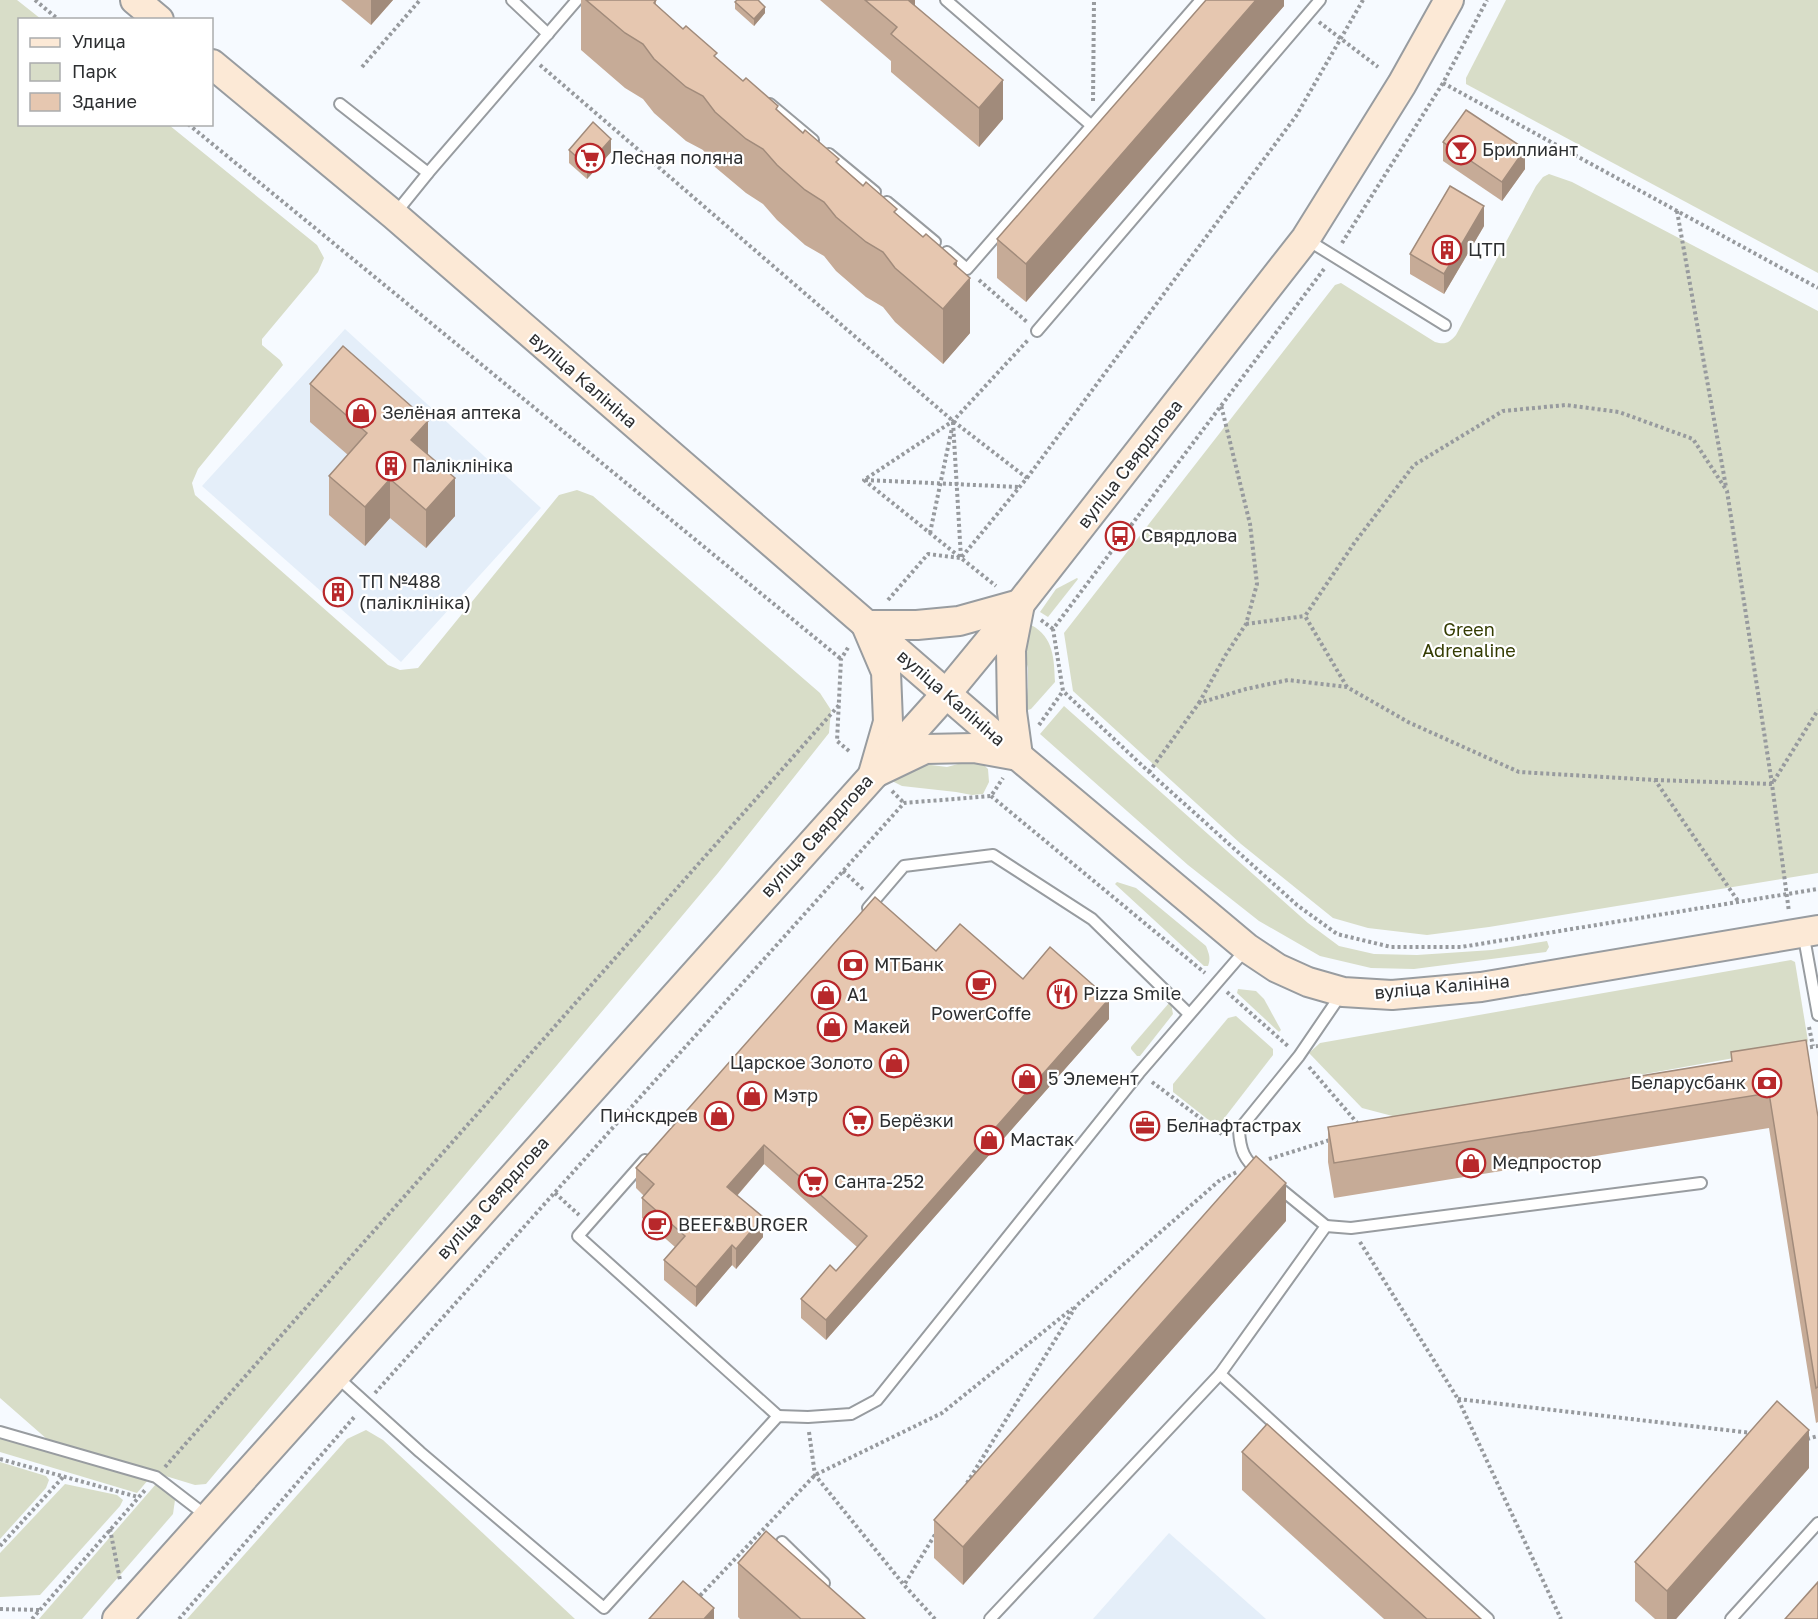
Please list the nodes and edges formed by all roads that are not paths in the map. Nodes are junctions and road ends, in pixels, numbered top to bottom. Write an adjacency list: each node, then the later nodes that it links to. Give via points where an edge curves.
1 (135, 0): 8 (main road)
2 (512, 0): 9 (lane)
3 (577, 0): 9 (lane)
4 (947, 0): 13 (lane)
5 (1202, 0): 13 (lane)
6 (1320, 0): 18 (lane)
7 (1442, 6): 16 (main road, вуліца Свярдлова, via 1402,84)
8 (157, 18)
9 (548, 34): 14 (lane)
10 (213, 65): 15 (main road, вуліца Калініна)
11 (765, 100): 13 (lane, via 966,269)
12 (340, 104): 14 (lane)
13 (1092, 126)
14 (428, 172): 15 (lane)
15 (394, 215): 20 (main road, вуліца Калініна)
16 (1306, 238): 17 (lane); 19 (main road, вуліца Свярдлова)
17 (1445, 325)
18 (1037, 331)
19 (1011, 598): 20 (main road, via 959,621); 21 (main road, вуліца Свярдлова); 22 (main road)
20 (860, 633): 21 (main road, вуліца Калініна); 23 (main road, via 886,672 888,722)
21 (946, 694): 22 (main road, вуліца Калініна); 23 (main road, вуліца Свярдлова)
22 (1013, 764): 23 (main road, via 974,748 925,749); 26 (main road, вуліца Калініна)
23 (873, 774): 34 (main road, вуліца Свярдлова)
24 (859, 917): 28 (lane, via 904,866 993,855 1092,919)
25 (1803, 925): 27 (main road, вуліца Калініна, via 1481,987 1392,995); 29 (lane)
26 (1247, 948): 27 (main road, вуліца Калініна, via 1277,968); 28 (lane)
27 (1343, 992): 32 (lane, via 1299,1056 1239,1130 1240,1147 1250,1165)
28 (1190, 1014): 35 (lane, via 877,1400 851,1414)
29 (1818, 1015)
30 (651, 1154): 35 (lane, via 578,1236)
31 (1701, 1183): 32 (lane, via 1351,1228)
32 (1326, 1226): 33 (lane)
33 (1220, 1374): 42 (lane); 43 (lane)
34 (335, 1375): 35 (lane, via 604,1608); 37 (main road, вуліца Свярдлова)
35 (778, 1416)
36 (0, 1431): 37 (lane, via 156,1478)
37 (208, 1518): 41 (main road, вуліца Свярдлова)
38 (1818, 1523): 44 (lane)
39 (782, 1542): 40 (lane)
40 (829, 1588)
41 (117, 1619)
42 (990, 1619)
43 (1488, 1619)
44 (1731, 1619)

